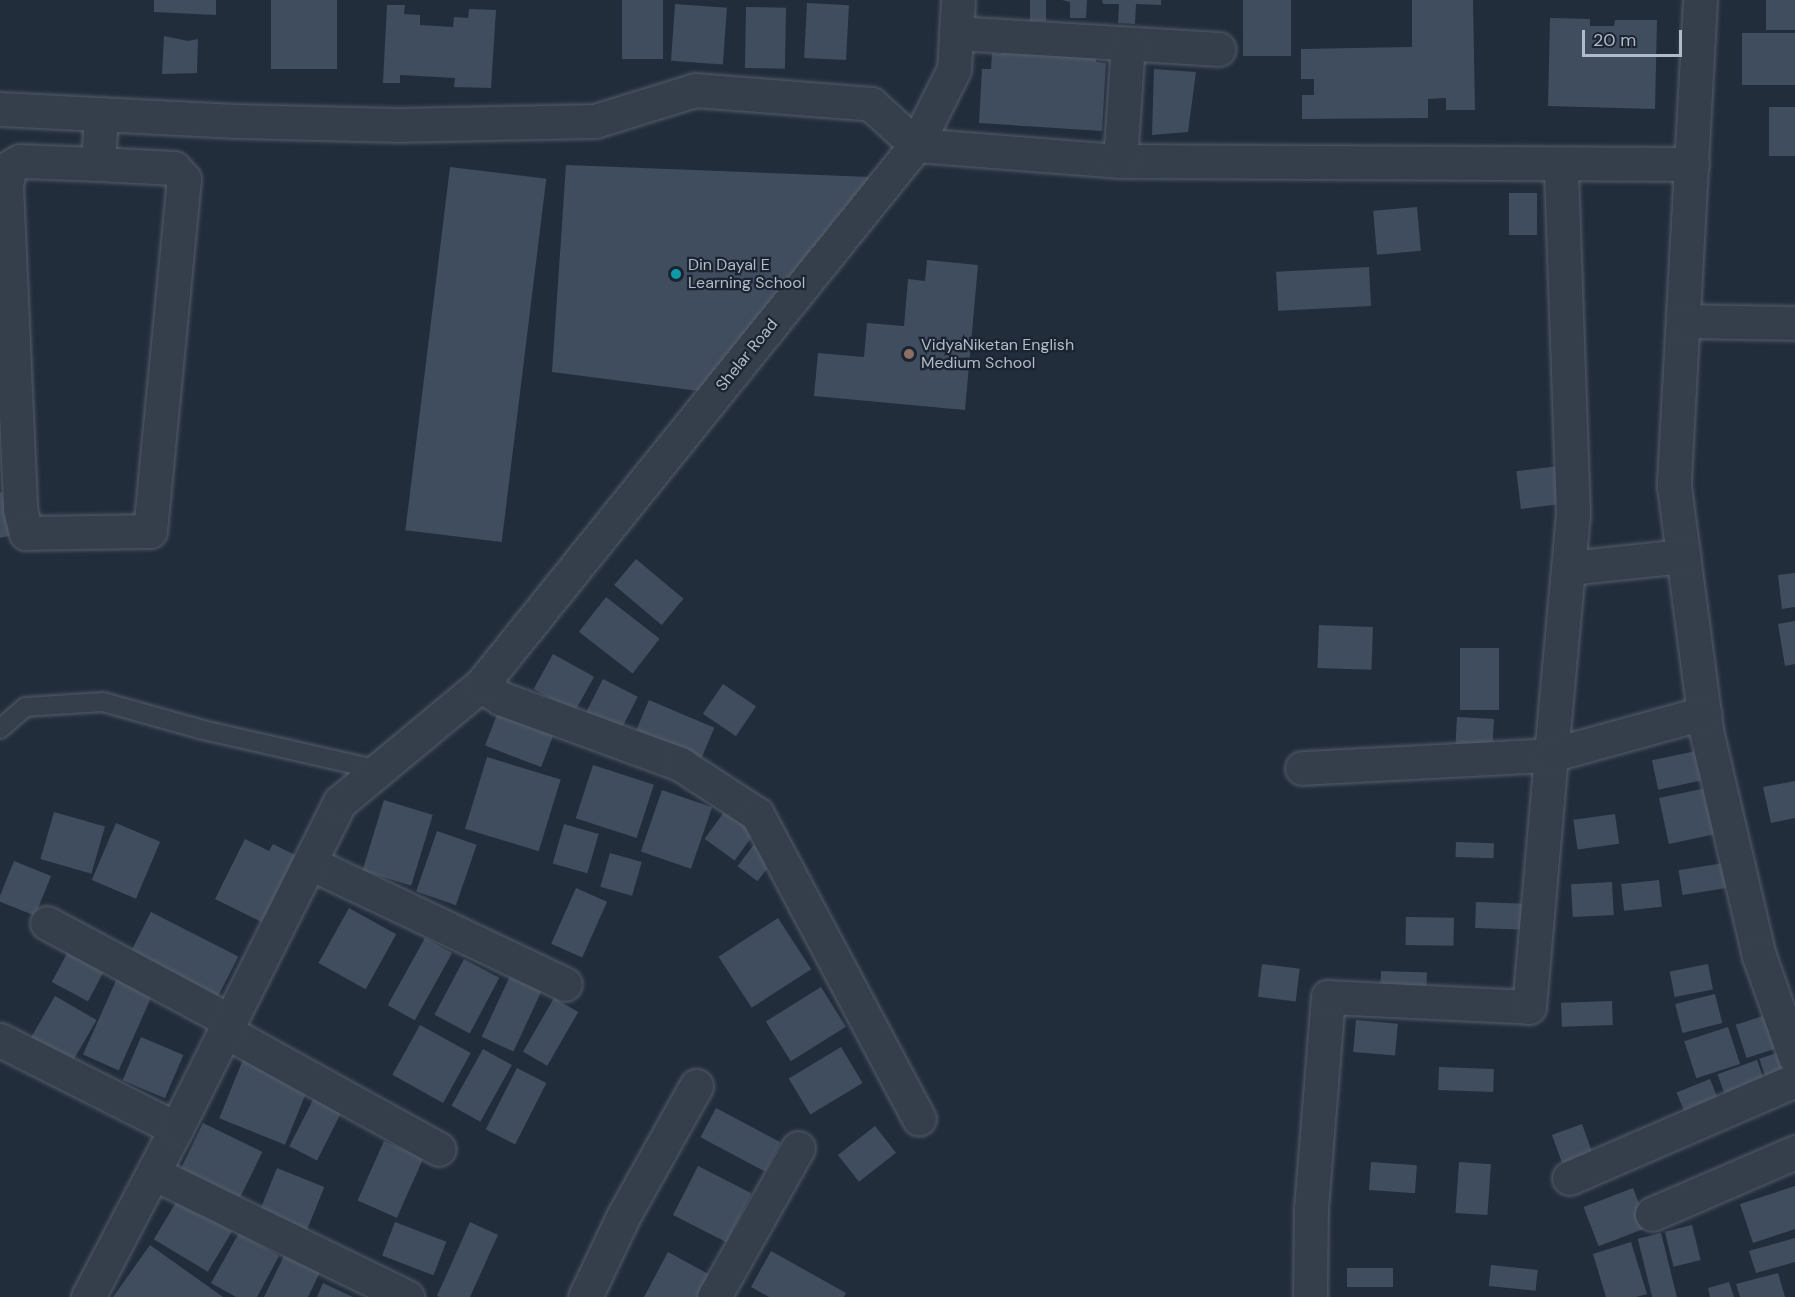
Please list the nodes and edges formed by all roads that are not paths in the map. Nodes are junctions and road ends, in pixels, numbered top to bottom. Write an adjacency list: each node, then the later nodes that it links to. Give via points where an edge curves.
1 (958, 0): 3 (street, Shelar Road)
2 (1701, 0): 12 (street)
3 (956, 33): 4 (street); 8 (street, Shelar Road, via 954,69)
4 (1128, 44): 5 (street); 9 (street)
5 (1219, 49)
6 (0, 109): 7 (street)
7 (101, 114): 8 (street, via 399,125 596,122 695,90 871,104); 10 (street)
8 (916, 146): 9 (street); 17 (street, Shelar Road)
9 (1120, 161): 11 (street)
10 (98, 164): 10 (street, via 174,168 184,179 150,531 26,533 20,502 6,184 10,167 20,161)
11 (1561, 164): 12 (street); 16 (street, via 1573,514)
12 (1692, 164): 13 (street)
13 (1683, 321): 14 (street); 15 (street, via 1674,486)
14 (1795, 323)
15 (1683, 556): 16 (street); 18 (street)
16 (1569, 568): 20 (street)
17 (481, 685): 22 (street, Shelar Road); 31 (street, via 500,698 680,764 757,814)
18 (1704, 713): 20 (street); 28 (street, via 1760,956)
19 (0, 729): 22 (lane, via 25,707 103,702 203,730)
20 (1551, 755): 21 (street); 43 (street, via 1530,1007 1328,997 1311,1208)
21 (1302, 768)
22 (379, 770): 23 (street, Shelar Road, via 340,802)
23 (309, 863): 25 (street); 26 (street, Shelar Road)
24 (47, 923): 26 (street)
25 (565, 984)
26 (228, 1026): 32 (street, Shelar Road); 34 (street)
27 (0, 1040): 32 (street)
28 (1795, 1057)
29 (1795, 1080): 37 (street)
30 (696, 1086): 41 (street, via 624,1215)
31 (919, 1119)
32 (176, 1129): 36 (street, Shelar Road)
33 (798, 1148): 42 (street)
34 (439, 1149)
35 (1795, 1152): 38 (street)
36 (153, 1173): 39 (street, Shelar Road); 40 (street)
37 (1569, 1178)
38 (1652, 1214)
39 (88, 1297)
40 (407, 1297)
41 (585, 1297)
42 (714, 1297)
43 (1310, 1297)

